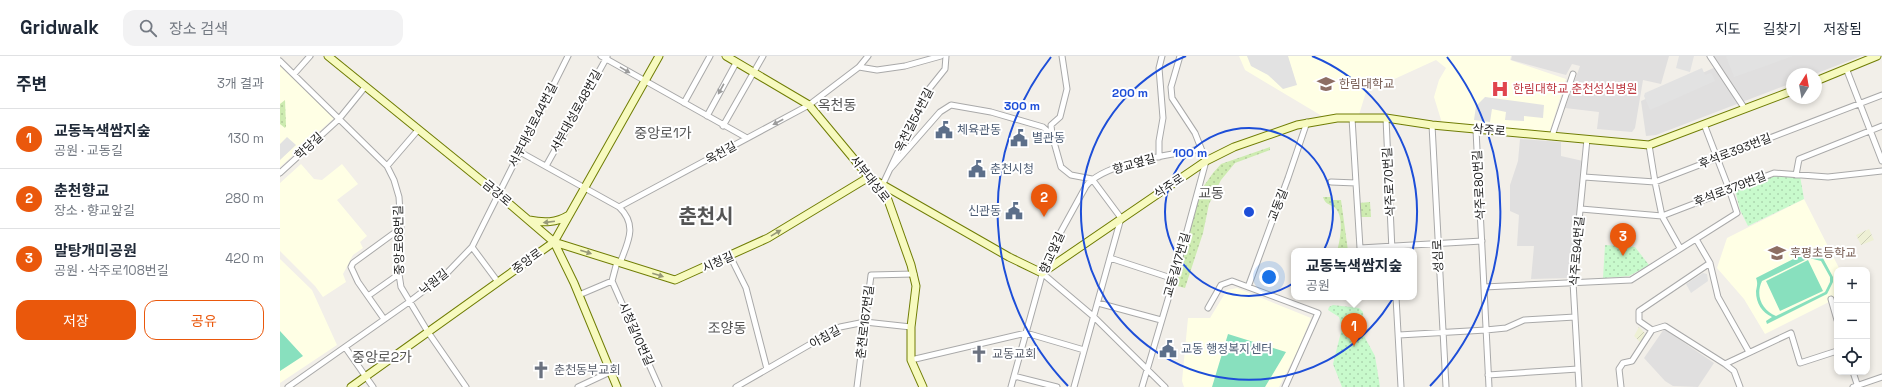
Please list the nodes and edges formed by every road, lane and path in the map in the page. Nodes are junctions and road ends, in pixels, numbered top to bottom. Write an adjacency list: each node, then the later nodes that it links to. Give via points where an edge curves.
1 (310, 56): 21 (street)
2 (328, 56): 26 (street, 금강로)
3 (568, 56): 51 (street, 서부대성로44번길)
4 (659, 56): 25 (street, 중앙로)
5 (710, 56): 29 (street)
6 (726, 56): 18 (street, 서부대성로)
7 (763, 56): 22 (street)
8 (868, 56): 19 (street, 옥천길)
9 (941, 56): 19 (street, via 905,66 877,70)
10 (946, 56): 58 (street, 옥천길54번길, via 944,69 925,94)
11 (1062, 56): 45 (street, via 1067,89 1060,117 1051,125)
12 (1162, 56): 52 (street, via 1159,68 1162,118 1158,141)
13 (1180, 56): 50 (street, via 1171,87 1172,98 1196,133)
14 (1710, 56): 32 (street)
15 (1877, 56): 20 (street)
16 (605, 57): 25 (street, one-way to 25); 57 (street, 서부대성로48번길)
17 (280, 61): 21 (street, 중앙로68번길)
18 (736, 63): 22 (street, 서부대성로); 33 (street, one-way to 33)
19 (859, 67): 31 (street, 옥천길)
20 (1846, 68): 24 (street); 30 (street)
21 (294, 74): 34 (street, 중앙로68번길)
22 (753, 74): 31 (street, 서부대성로); 40 (street)
23 (1573, 74): 46 (street)
24 (1822, 78)
25 (645, 81): 29 (street); 69 (street, 중앙로)
26 (365, 87): 34 (street, 학당길); 42 (street, 금강로)
27 (1786, 93): 32 (street, 삭주로)
28 (1882, 95): 30 (street, 후석로393번길)
29 (684, 103): 33 (street)
30 (1860, 104): 44 (street); 53 (street, 후석로393번길)
31 (809, 105): 47 (street, 옥천길, one-way to 47); 62 (street, 서부대성로)
32 (1745, 109): 38 (street, 삭주로)
33 (707, 116): 40 (street)
34 (339, 118): 56 (street, 중앙로68번길); 60 (street, 학당길)
35 (1352, 118): 36 (street, 삭주로); 37 (street, 삭주로); 67 (street)
36 (1386, 118): 39 (street, 삭주로); 85 (street, 삭주로70번길)
37 (1307, 122): 54 (street, 삭주로, via 1234,147); 99 (street, 교동길)
38 (1704, 124): 49 (street, 삭주로); 53 (street)
39 (1432, 125): 43 (street, 삭주로); 82 (street, 성심로)
40 (724, 126): 47 (street)
41 (1882, 126): 44 (street)
42 (418, 130): 56 (street); 71 (street, 금강로)
43 (1476, 130): 46 (street, 삭주로); 80 (street, 삭주로80번길)
44 (1870, 131): 55 (street); 61 (street, via 1799,159)
45 (1052, 135): 58 (street, via 1043,127 991,112 951,105 940,112); 64 (street, via 1061,167 1072,176)
46 (1552, 136): 48 (street, 삭주로)
47 (747, 138): 72 (street, 옥천길)
48 (1587, 139): 49 (street, 삭주로); 63 (street, 삭주로94번길)
49 (1650, 145): 66 (street)
50 (1201, 149): 52 (street, 향교옆길); 54 (street)
51 (520, 152): 57 (street); 71 (street, 서부대성로44번길)
52 (1159, 157): 64 (street, 향교옆길, via 1120,166)
53 (1717, 157): 66 (street, 후석로393번길); 70 (street)
54 (1206, 161): 76 (street, 삭주로); 95 (street, 교동길17번길)
55 (1882, 161)
56 (387, 166): 78 (street, 중앙로68번길, via 399,197)
57 (546, 166): 69 (street)
58 (890, 169): 68 (street, 옥천길54번길)
59 (1882, 171): 61 (street, 후석로379번길, via 1828,177)
60 (280, 173)
61 (1796, 175): 70 (street, 후석로379번길, via 1774,173)
62 (869, 177): 68 (street); 88 (street, 시청길, one-way to 62, via 768,238); 94 (street, 서부대성로, via 888,200)
63 (1584, 177): 66 (street, 후석로393번길); 73 (street, 삭주로94번길)
64 (1092, 179): 76 (street); 92 (street, 향교앞길, via 1047,257)
65 (1331, 182): 67 (street)
66 (1654, 182): 75 (street)
67 (1356, 183): 84 (street)
68 (882, 186): 92 (street)
69 (584, 188): 72 (street); 74 (street, 중앙로)
70 (1729, 189): 75 (street, 후석로379번길); 79 (street, via 1736,213)
71 (498, 194): 77 (street, 금강로); 83 (street, 낙원길)
72 (619, 207): 90 (street, via 626,214 630,224 630,233)
73 (1581, 209): 75 (street, 후석로379번길); 98 (street, 삭주로94번길)
74 (569, 215): 77 (street, one-way to 77, via 546,223); 81 (street, 중앙로)
75 (1662, 216): 87 (street)
76 (1121, 218): 89 (street); 92 (street, 삭주로)
77 (528, 219): 81 (street, 금강로)
78 (401, 228): 93 (street, 중앙로68번길); 102 (street, via 351,267)
79 (1696, 239): 87 (street); 91 (street)
80 (1482, 241): 82 (street); 100 (street, 삭주로80번길)
81 (554, 242): 90 (street, 시청길, one-way to 90); 97 (street, 중앙로); 101 (street, 금강로)
82 (1438, 244): 86 (street); 119 (street, 성심로)
83 (472, 247): 97 (street); 105 (street, 낙원길, via 447,273)
84 (1360, 248)
85 (1392, 248)
86 (1401, 248)
87 (1680, 248): 98 (street, via 1631,280)
88 (730, 256): 90 (street, 시청길, one-way to 88, via 675,280); 128 (street, via 746,288)
89 (1110, 258): 95 (street); 106 (street)
90 (619, 263): 96 (street)
91 (1710, 263): 116 (street, via 1640,312 1639,321); 124 (street, via 1718,297)
92 (1042, 273): 109 (street); 118 (street, 향교앞길)
93 (399, 274): 102 (street); 105 (street, 중앙로68번길, via 401,287)
94 (914, 274): 113 (street, 춘천로167번길, via 871,275); 114 (street, 서부대성로, via 916,286)
95 (1174, 279): 112 (street, 교동길17번길)
96 (612, 281): 101 (street); 144 (street, 시청길10번길)
97 (498, 282): 117 (street, 중앙로)
98 (1573, 282): 100 (street); 110 (street, 삭주로94번길)
99 (1248, 287): 107 (street, via 1232,281 1224,282); 153 (street, via 1318,313)
100 (1484, 287): 115 (street, 삭주로80번길)
101 (579, 295): 130 (street, 금강로)
102 (368, 296): 111 (street)
103 (1831, 299): 108 (street)
104 (1396, 300): 120 (street)
105 (408, 302): 111 (street, 낙원길); 117 (street, 중앙로68번길)
106 (1098, 303): 109 (street); 112 (street)
107 (1208, 308)
108 (1834, 310)
109 (1094, 317): 122 (street); 129 (street)
110 (1575, 317): 115 (street, via 1524,320 1506,328); 127 (street, 삭주로94번길)
111 (384, 320): 121 (street, 낙원길)
112 (1161, 320): 129 (street, 교동길17번길)
113 (865, 322): 114 (street, 아침길); 128 (street, 아침길, via 840,327); 136 (street, 춘천로167번길)
114 (911, 327): 125 (street, 서부대성로)
115 (1486, 330): 119 (street); 131 (street, 삭주로80번길)
116 (1652, 330): 126 (street, via 1665,326); 158 (street, via 1632,361 1623,363 1619,369)
117 (428, 332): 134 (street, 중앙로); 141 (street, 중앙로68번길)
118 (1026, 332): 122 (street); 125 (street); 133 (street, 향교앞길)
119 (1443, 333): 120 (street); 155 (street, 성심로)
120 (1399, 336): 154 (street)
121 (345, 347): 134 (street); 138 (street, 낙원길)
122 (1084, 350): 150 (street)
123 (1834, 351): 124 (street, via 1800,363 1791,333)
124 (1749, 352): 126 (street)
125 (912, 360): 147 (street, 서부대성로)
126 (1725, 364): 159 (street, via 1734,371)
127 (1578, 368): 131 (street); 157 (street, 삭주로94번길)
128 (767, 369): 145 (street, 아침길)
129 (1146, 369): 151 (street, 교동길17번길); 152 (street)
130 (610, 372): 142 (street); 143 (street, 금강로)
131 (1488, 375): 156 (street, 삭주로80번길)
132 (1854, 375): 137 (street)
133 (1014, 376): 148 (street, 향교앞길); 149 (street)
134 (366, 377): 139 (street, 중앙로); 140 (street)
135 (1882, 377): 137 (street)
136 (857, 385): 146 (street)
137 (1856, 386)
138 (288, 387)
139 (351, 387)
140 (373, 387)
141 (466, 387)
142 (578, 387)
143 (617, 387)
144 (659, 387)
145 (736, 387)
146 (852, 387)
147 (923, 387)
148 (1011, 387)
149 (1057, 387)
150 (1074, 387)
151 (1142, 387)
152 (1165, 387)
153 (1285, 387)
154 (1401, 387)
155 (1446, 387)
156 (1489, 387)
157 (1579, 387)
158 (1621, 387)
159 (1740, 387)

